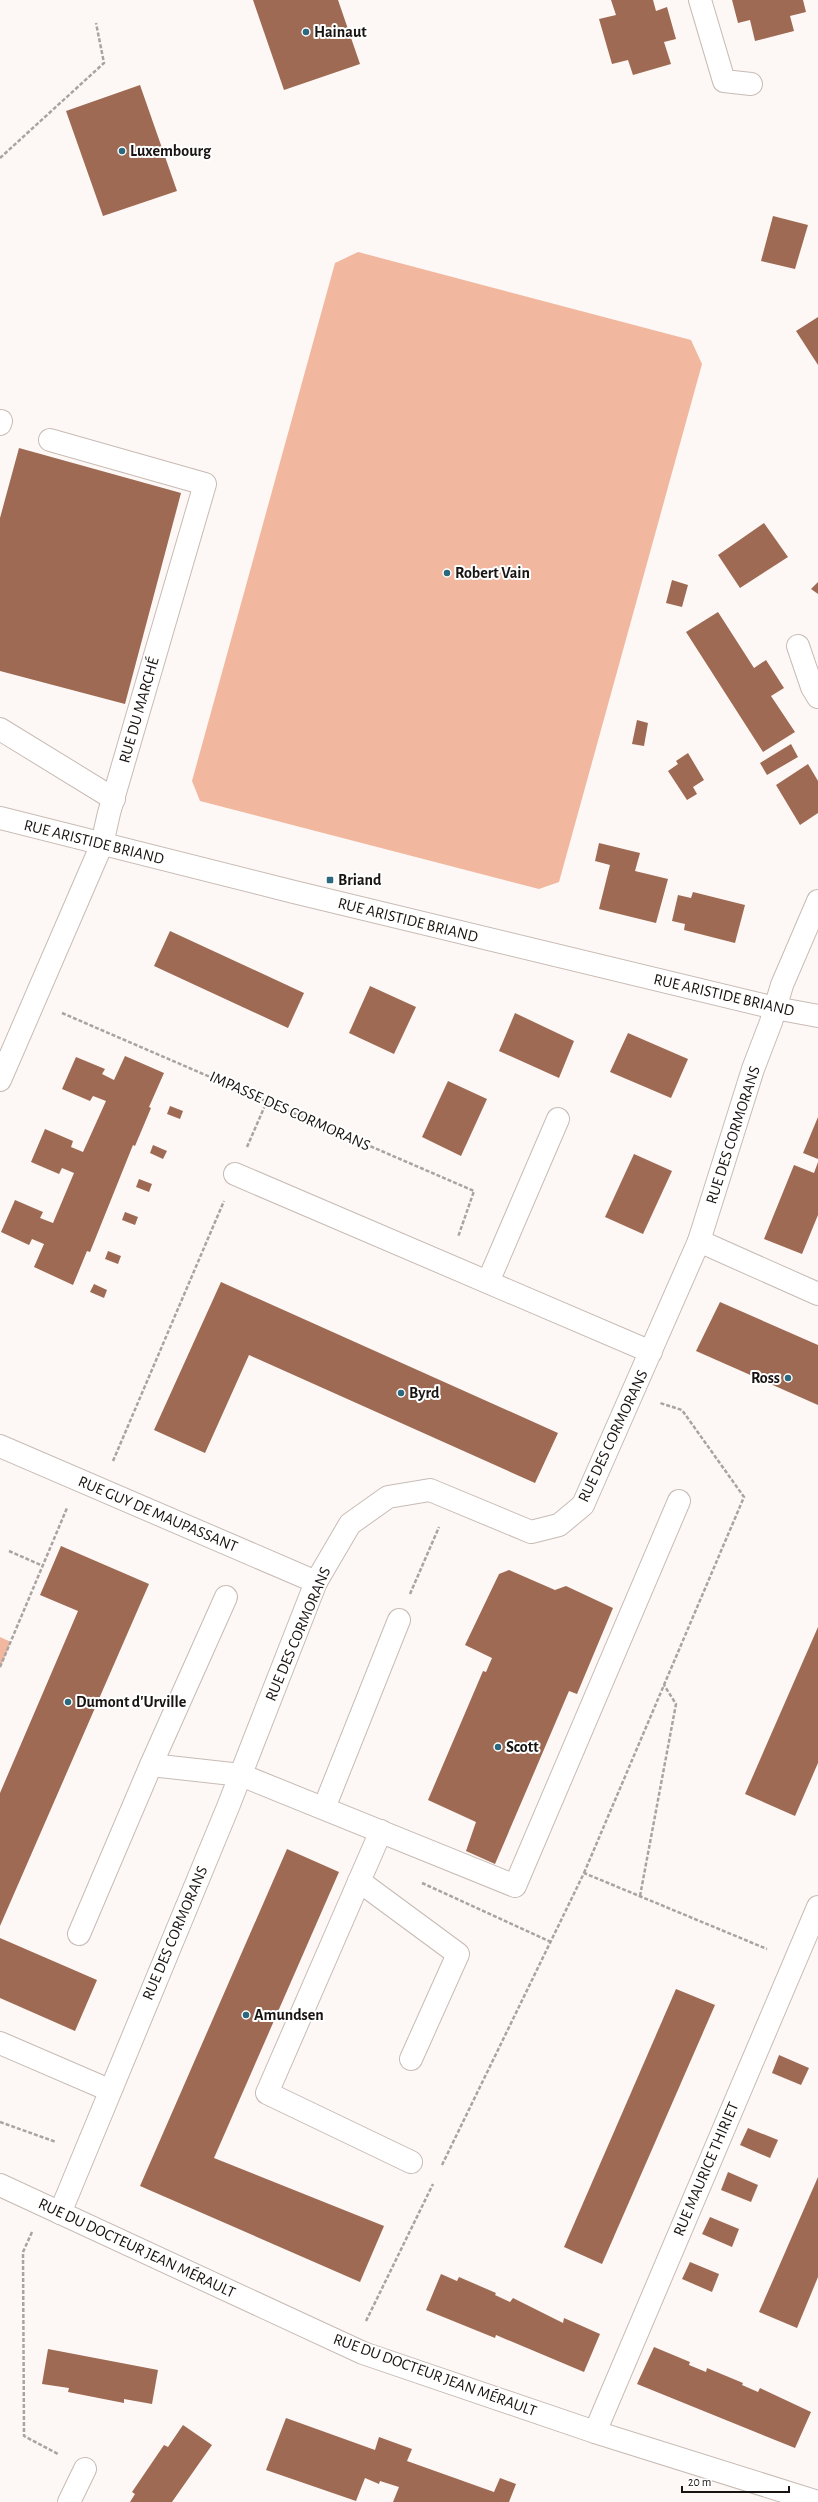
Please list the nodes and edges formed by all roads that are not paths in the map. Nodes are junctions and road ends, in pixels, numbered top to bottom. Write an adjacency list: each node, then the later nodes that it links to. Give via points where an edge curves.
1 (700, 0): 2 (street, via 724,81)
2 (751, 84)
3 (50, 440): 7 (street, RUE DU MARCHÉ, via 205,484)
4 (798, 646): 5 (street)
5 (818, 697)
6 (0, 728): 7 (street)
7 (114, 799): 9 (street, RUE DU MARCHÉ)
8 (0, 818): 9 (street, RUE ARISTIDE BRIAND)
9 (102, 844): 11 (street, RUE ARISTIDE BRIAND); 13 (street, RUE DU MARCHÉ)
10 (818, 902): 11 (street, RUE DES CORMORANS, via 782,985)
11 (775, 1008): 12 (street, RUE ARISTIDE BRIAND); 16 (street, RUE DES CORMORANS)
12 (818, 1016)
13 (0, 1080)
14 (558, 1118): 17 (street)
15 (235, 1174): 17 (street)
16 (699, 1241): 18 (street); 19 (street, RUE DES CORMORANS)
17 (488, 1282): 19 (street)
18 (818, 1294)
19 (651, 1352): 22 (street, RUE DES CORMORANS, via 583,1505 559,1525 531,1532 430,1490 388,1497 350,1524)
20 (0, 1446): 22 (street, RUE GUY DE MAUPASSANT)
21 (679, 1501): 28 (street, via 515,1886)
22 (316, 1582): 26 (street, RUE DES CORMORANS)
23 (226, 1597): 25 (street)
24 (399, 1620): 27 (street)
25 (151, 1766): 26 (street); 31 (street)
26 (241, 1775): 27 (street); 34 (street, RUE DES CORMORANS)
27 (324, 1808): 28 (street)
28 (381, 1831): 29 (street)
29 (359, 1881): 33 (street, via 458,1954); 35 (street, via 267,2093)
30 (818, 1907): 38 (street, RUE MAURICE THIRIET)
31 (79, 1934)
32 (0, 2043): 34 (street)
33 (411, 2059)
34 (109, 2090): 37 (street, RUE DES CORMORANS, via 83,2152)
35 (412, 2162)
36 (0, 2185): 37 (street, RUE DU DOCTEUR JEAN MÉRAULT)
37 (52, 2209): 38 (street, RUE DU DOCTEUR JEAN MÉRAULT, via 353,2348)
38 (595, 2432): 41 (street, RUE DU DOCTEUR JEAN MÉRAULT)
39 (85, 2469): 40 (street)
40 (69, 2502)
41 (818, 2502)

